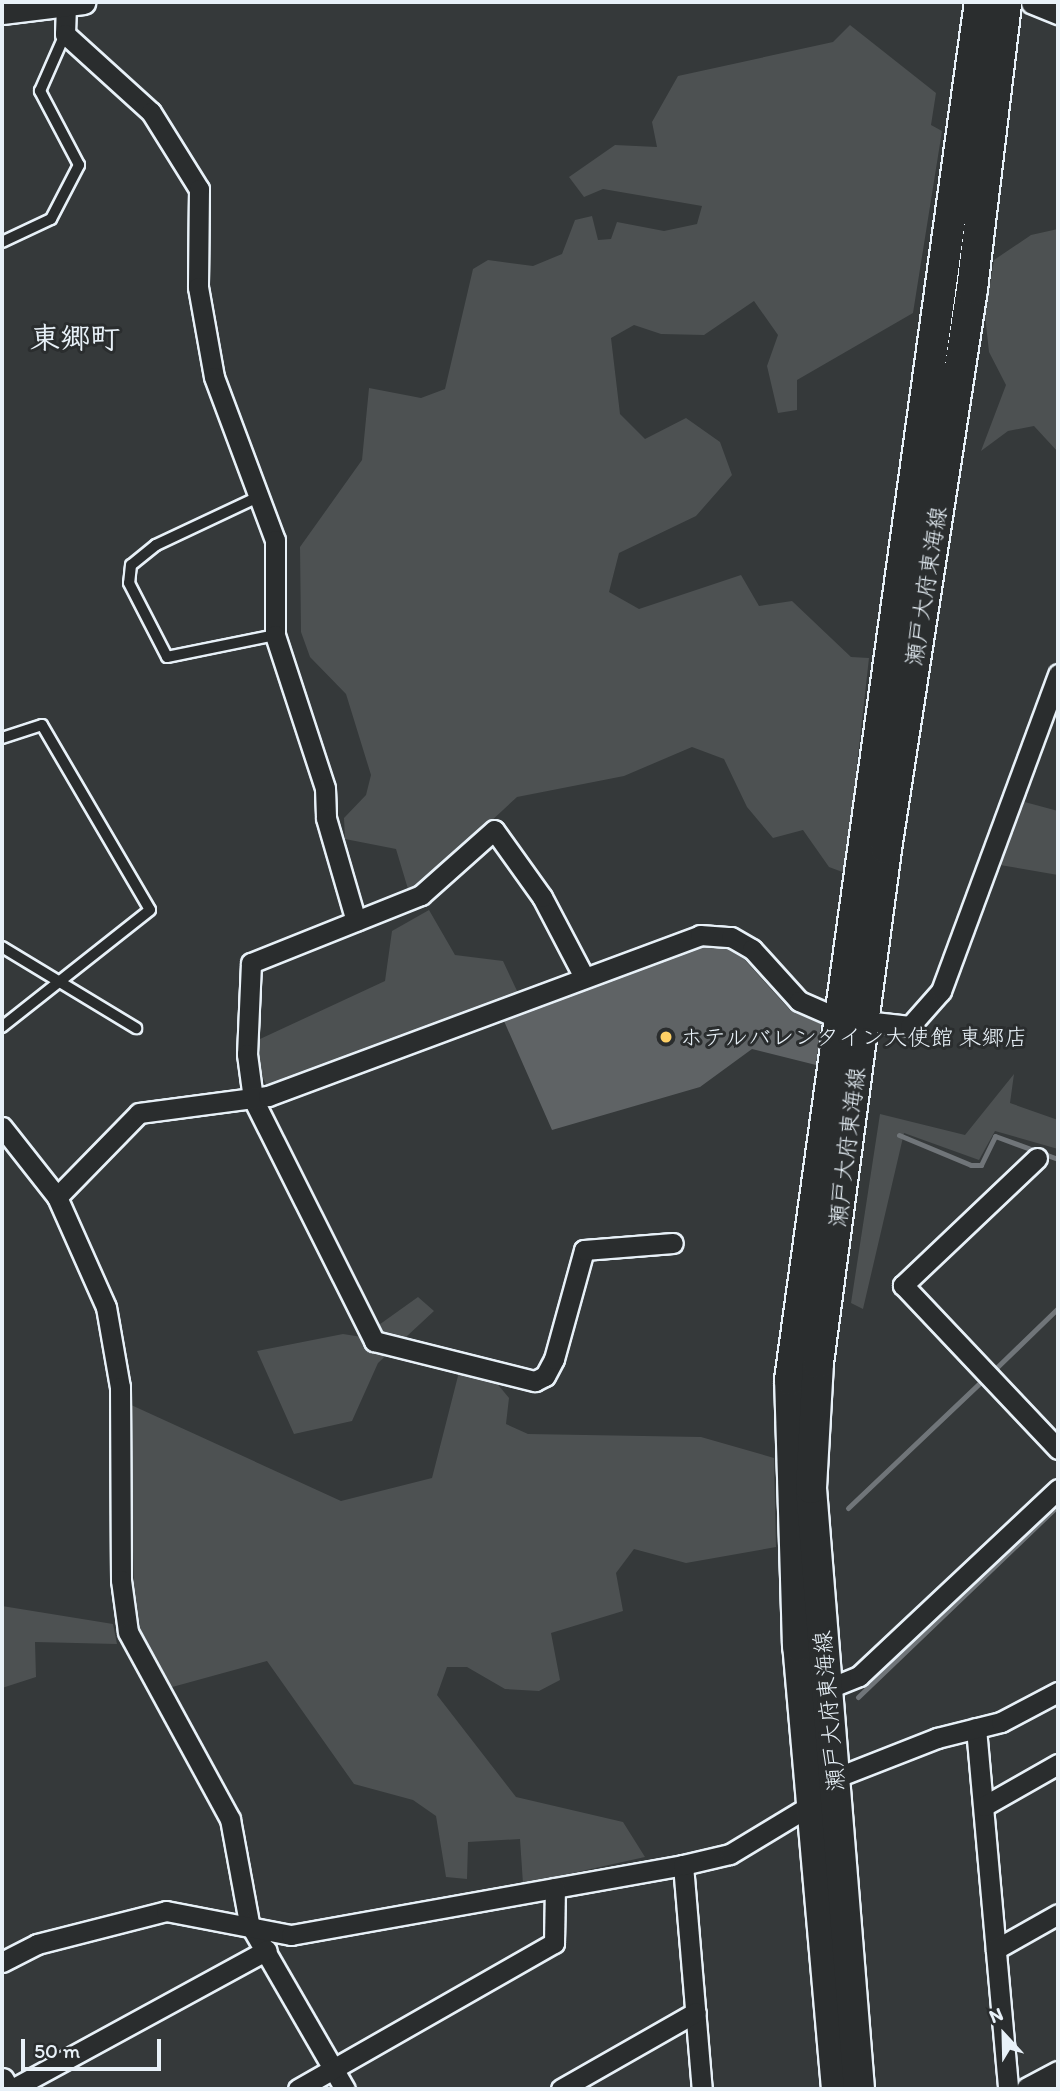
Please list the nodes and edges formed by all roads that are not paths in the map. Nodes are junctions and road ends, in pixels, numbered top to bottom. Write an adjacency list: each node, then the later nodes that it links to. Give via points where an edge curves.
1 (980, 2): 17 (main road, 瀬戸大府東海線)
2 (1006, 2): 17 (main road, 瀬戸大府東海線, via 972,289)
3 (1033, 2): 6 (street)
4 (74, 3): 5 (street); 7 (street)
5 (2, 12)
6 (1058, 12)
7 (65, 34): 8 (lane, via 40,91 79,165 51,219); 9 (street, via 151,112 199,189 198,287 206,338 219,399)
8 (2, 242)
9 (258, 497): 10 (street, via 275,540); 10 (lane, via 156,545 131,565 130,583 167,657)
10 (275, 635): 13 (street, via 325,788 326,818)
11 (1058, 674): 17 (street, via 941,991 910,1026)
12 (2, 738): 16 (lane, via 42,725 150,910)
13 (356, 921): 15 (street, via 428,890 494,830 542,897); 20 (street, via 251,963 247,1054)
14 (2, 947): 16 (lane)
15 (583, 975): 17 (street, via 700,935 731,937 752,949 799,1001); 20 (street)
16 (58, 981): 18 (lane); 19 (lane)
17 (850, 1020): 27 (main road, 瀬戸大府東海線, via 811,1488); 32 (main road, 瀬戸大府東海線, via 790,1380 790,1498)
18 (2, 1027)
19 (136, 1028)
20 (253, 1099): 23 (street, via 139,1112); 24 (street, via 374,1341 535,1381 545,1376 554,1359 584,1250)
21 (2, 1127): 23 (street)
22 (1037, 1158): 25 (street, via 903,1284)
23 (57, 1197): 37 (street, via 106,1307 120,1387 121,1580 128,1632 230,1819)
24 (673, 1243)
25 (1058, 1450)
26 (1058, 1489): 27 (street, via 859,1676)
27 (827, 1689): 31 (main road, 瀬戸大府東海線)
28 (1058, 1692): 29 (street, via 1042,1705)
29 (976, 1728): 31 (street); 33 (street)
30 (1058, 1764): 33 (street)
31 (835, 1778): 52 (main road, 瀬戸大府東海線)
32 (813, 1804): 34 (street, via 730,1854); 51 (main road, 瀬戸大府東海線)
33 (984, 1806): 38 (street)
34 (683, 1865): 35 (street); 41 (street)
35 (555, 1888): 37 (street, via 291,1936); 42 (street, via 554,1943)
36 (1058, 1914): 38 (street)
37 (249, 1923): 39 (street); 40 (street, via 166,1911 37,1944)
38 (996, 1949): 53 (street)
39 (267, 1950): 42 (street); 46 (street)
40 (2, 1962)
41 (696, 2012): 49 (street); 50 (street)
42 (334, 2069): 47 (street); 48 (street)
43 (1058, 2073): 54 (street)
44 (2, 2080): 45 (street)
45 (7, 2089)
46 (12, 2089)
47 (298, 2089)
48 (345, 2089)
49 (561, 2089)
50 (702, 2089)
51 (836, 2089)
52 (859, 2089)
53 (1008, 2089)
54 (1028, 2089)

